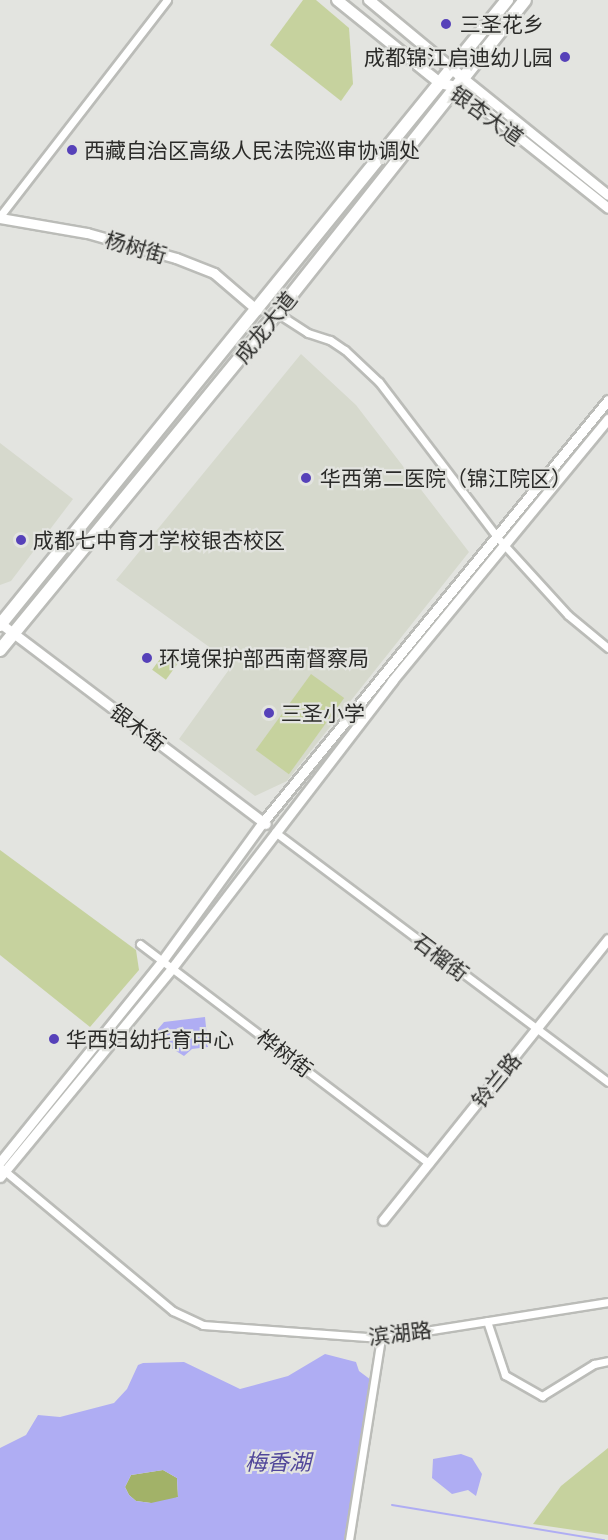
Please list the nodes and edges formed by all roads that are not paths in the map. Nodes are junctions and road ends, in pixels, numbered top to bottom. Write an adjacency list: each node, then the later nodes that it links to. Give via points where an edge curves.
1 (167, 0): 11 (street)
2 (337, 0): 8 (main road, 银杏大道)
3 (369, 0): 6 (main road, 银杏大道)
4 (507, 0): 6 (highway, 成龙大道)
5 (525, 0): 7 (highway, 成龙大道)
6 (452, 68): 7 (main road, 银杏大道); 8 (highway, 成龙大道)
7 (460, 82): 8 (main road, 银杏大道); 9 (street, 银杏大道); 10 (street, 银杏大道); 13 (highway, 成龙大道)
8 (440, 83): 12 (highway, 成龙大道)
9 (608, 195)
10 (608, 208)
11 (0, 217): 12 (street, 杨树街, via 87,233 176,258 214,273)
12 (257, 310): 18 (highway, 成龙大道)
13 (278, 313): 16 (street, via 308,333 345,350 379,382); 19 (highway, 成龙大道)
14 (608, 400): 16 (street)
15 (608, 418): 17 (street)
16 (496, 537): 17 (street); 22 (street)
17 (505, 544): 20 (street, via 568,615); 23 (street)
18 (0, 624): 19 (street, 银木街)
19 (13, 634): 21 (highway, 成龙大道); 22 (street, 银木街)
20 (608, 648)
21 (0, 650)
22 (263, 822): 23 (street, 银木街); 26 (street)
23 (275, 832): 27 (street); 28 (street, 石榴街)
24 (608, 939): 28 (street, 铃兰路)
25 (140, 944): 26 (street, 桦树街)
26 (162, 962): 27 (street, 桦树街); 30 (street)
27 (172, 968): 31 (street, 桦树街); 32 (street)
28 (536, 1029): 29 (street, 石榴街); 31 (street, 铃兰路)
29 (608, 1082)
30 (0, 1162)
31 (429, 1163): 33 (street, 铃兰路)
32 (2, 1172): 36 (street, 滨湖路, via 190,1321 216,1327)
33 (383, 1220)
34 (608, 1302): 35 (street, 滨湖路)
35 (488, 1321): 36 (street, 滨湖路); 37 (street, via 505,1375 542,1396 594,1364)
36 (381, 1338): 38 (street)
37 (608, 1361)
38 (349, 1540)

